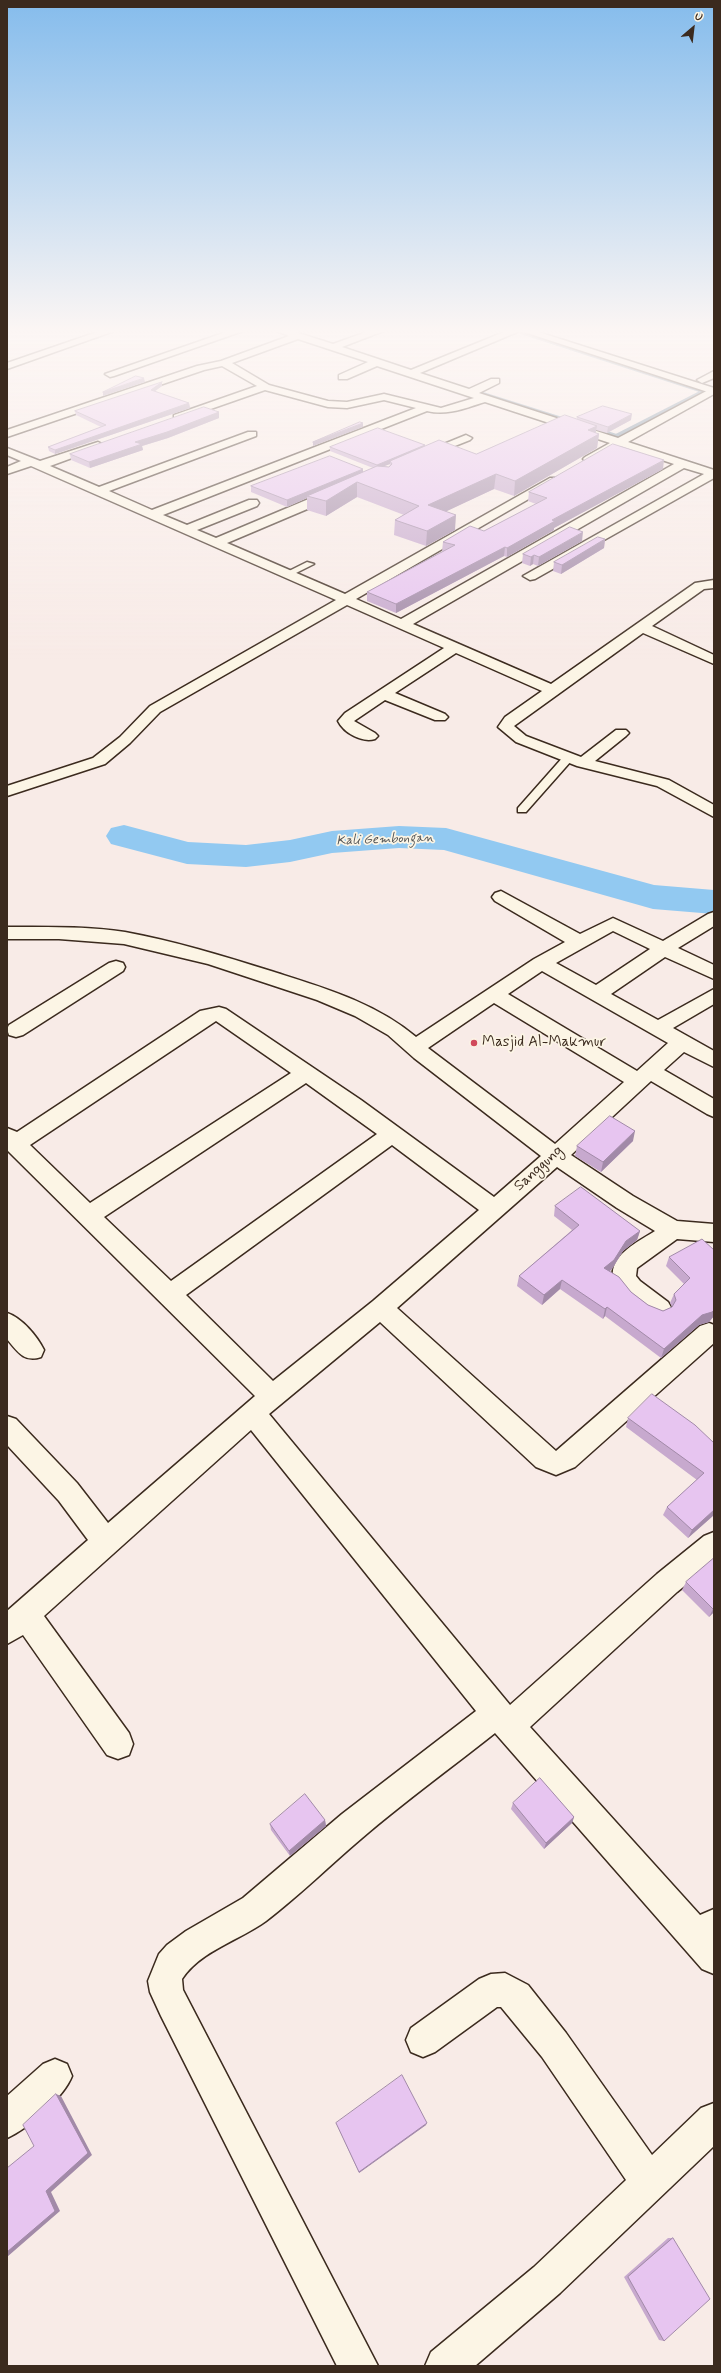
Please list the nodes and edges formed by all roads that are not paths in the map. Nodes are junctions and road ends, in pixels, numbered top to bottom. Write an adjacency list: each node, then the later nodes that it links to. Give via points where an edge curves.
1 (109, 441): 11 (main road)
2 (234, 441): 18 (main road)
3 (338, 441): 7 (main road)
4 (459, 441): 10 (main road)
5 (615, 441): 6 (main road)
6 (619, 442): 12 (main road); 13 (main road)
7 (314, 450): 9 (main road); 20 (main road)
8 (7, 451): 11 (main road)
9 (335, 458)
10 (410, 461)
11 (34, 464): 14 (main road); 18 (main road)
12 (683, 464): 16 (main road); 28 (main road)
13 (578, 466)
14 (7, 471)
15 (564, 474): 27 (main road)
16 (713, 474): 25 (main road)
17 (346, 487): 22 (main road)
18 (99, 491): 20 (main road)
19 (253, 503): 21 (main road)
20 (151, 515): 21 (main road)
21 (185, 530): 22 (main road)
22 (215, 543): 24 (main road)
23 (310, 564): 24 (lane)
24 (287, 574): 27 (main road)
25 (530, 576)
26 (714, 584): 29 (main road, via 700,586)
27 (347, 600): 28 (main road); 39 (main road, via 155,709 144,717 125,740 99,761)
28 (402, 624): 30 (main road)
29 (642, 627): 31 (main road); 32 (main road)
30 (455, 647): 32 (main road); 33 (main road)
31 (714, 660)
32 (553, 690): 37 (main road, via 510,720 506,727 521,739)
33 (384, 694): 34 (main road); 36 (main road, via 346,721 347,725)
34 (440, 717)
35 (620, 733): 38 (main road)
36 (370, 736)
37 (568, 758): 38 (main road); 40 (lane)
38 (583, 763): 41 (main road, via 657,780)
39 (7, 791)
40 (522, 810)
41 (714, 812)
42 (501, 897): 45 (main road)
43 (714, 918): 46 (main road)
44 (7, 933): 56 (main road, via 59,933 124,938 212,959 324,995 362,1011 395,1030)
45 (579, 942): 46 (main road, via 614,923); 47 (main road)
46 (665, 948): 49 (main road); 50 (main road)
47 (541, 963): 50 (main road); 51 (main road)
48 (116, 967): 54 (main road)
49 (714, 973)
50 (598, 993): 53 (main road)
51 (493, 994): 56 (main road); 59 (main road)
52 (714, 995): 53 (main road)
53 (659, 1028): 55 (main road)
54 (10, 1030)
55 (682, 1042): 57 (main road); 59 (main road, Sanggung)
56 (415, 1047): 63 (main road)
57 (714, 1060)
58 (307, 1072): 61 (main road); 62 (main road, via 215,1013); 65 (main road)
59 (644, 1076): 60 (main road); 63 (main road, Sanggung)
60 (714, 1109)
61 (392, 1134): 64 (main road); 68 (main road)
62 (11, 1140): 65 (main road)
63 (555, 1155): 64 (main road, Sanggung); 66 (main road, via 625,1202)
64 (495, 1210): 69 (main road, Sanggung)
65 (89, 1215): 68 (main road)
66 (673, 1230): 67 (main road); 70 (main road, via 629,1261 624,1270 624,1278 631,1288)
67 (714, 1233)
68 (170, 1294): 74 (main road, via 256,1379)
69 (381, 1308): 72 (main road, via 545,1458 556,1463 566,1459); 74 (main road, Sanggung)
70 (660, 1309)
71 (7, 1323): 73 (main road)
72 (709, 1333)
73 (32, 1350)
74 (262, 1405): 76 (main road, Sanggung); 79 (main road)
75 (7, 1427): 76 (main road, via 68,1492)
76 (107, 1542): 78 (main road, Sanggung)
77 (714, 1546): 79 (main road)
78 (16, 1623): 80 (main road)
79 (502, 1720): 81 (main road); 87 (main road, via 354,1825 247,1915 192,1946 171,1966 166,1976 165,1984 181,2020)
80 (118, 1744)
81 (709, 1940)
82 (423, 2040): 86 (main road, via 491,1991 501,1988 511,1993 554,2045)
83 (56, 2076): 84 (main road)
84 (7, 2120)
85 (714, 2122): 86 (main road)
86 (649, 2182): 88 (main road, via 547,2280)
87 (358, 2366)
88 (445, 2366)

